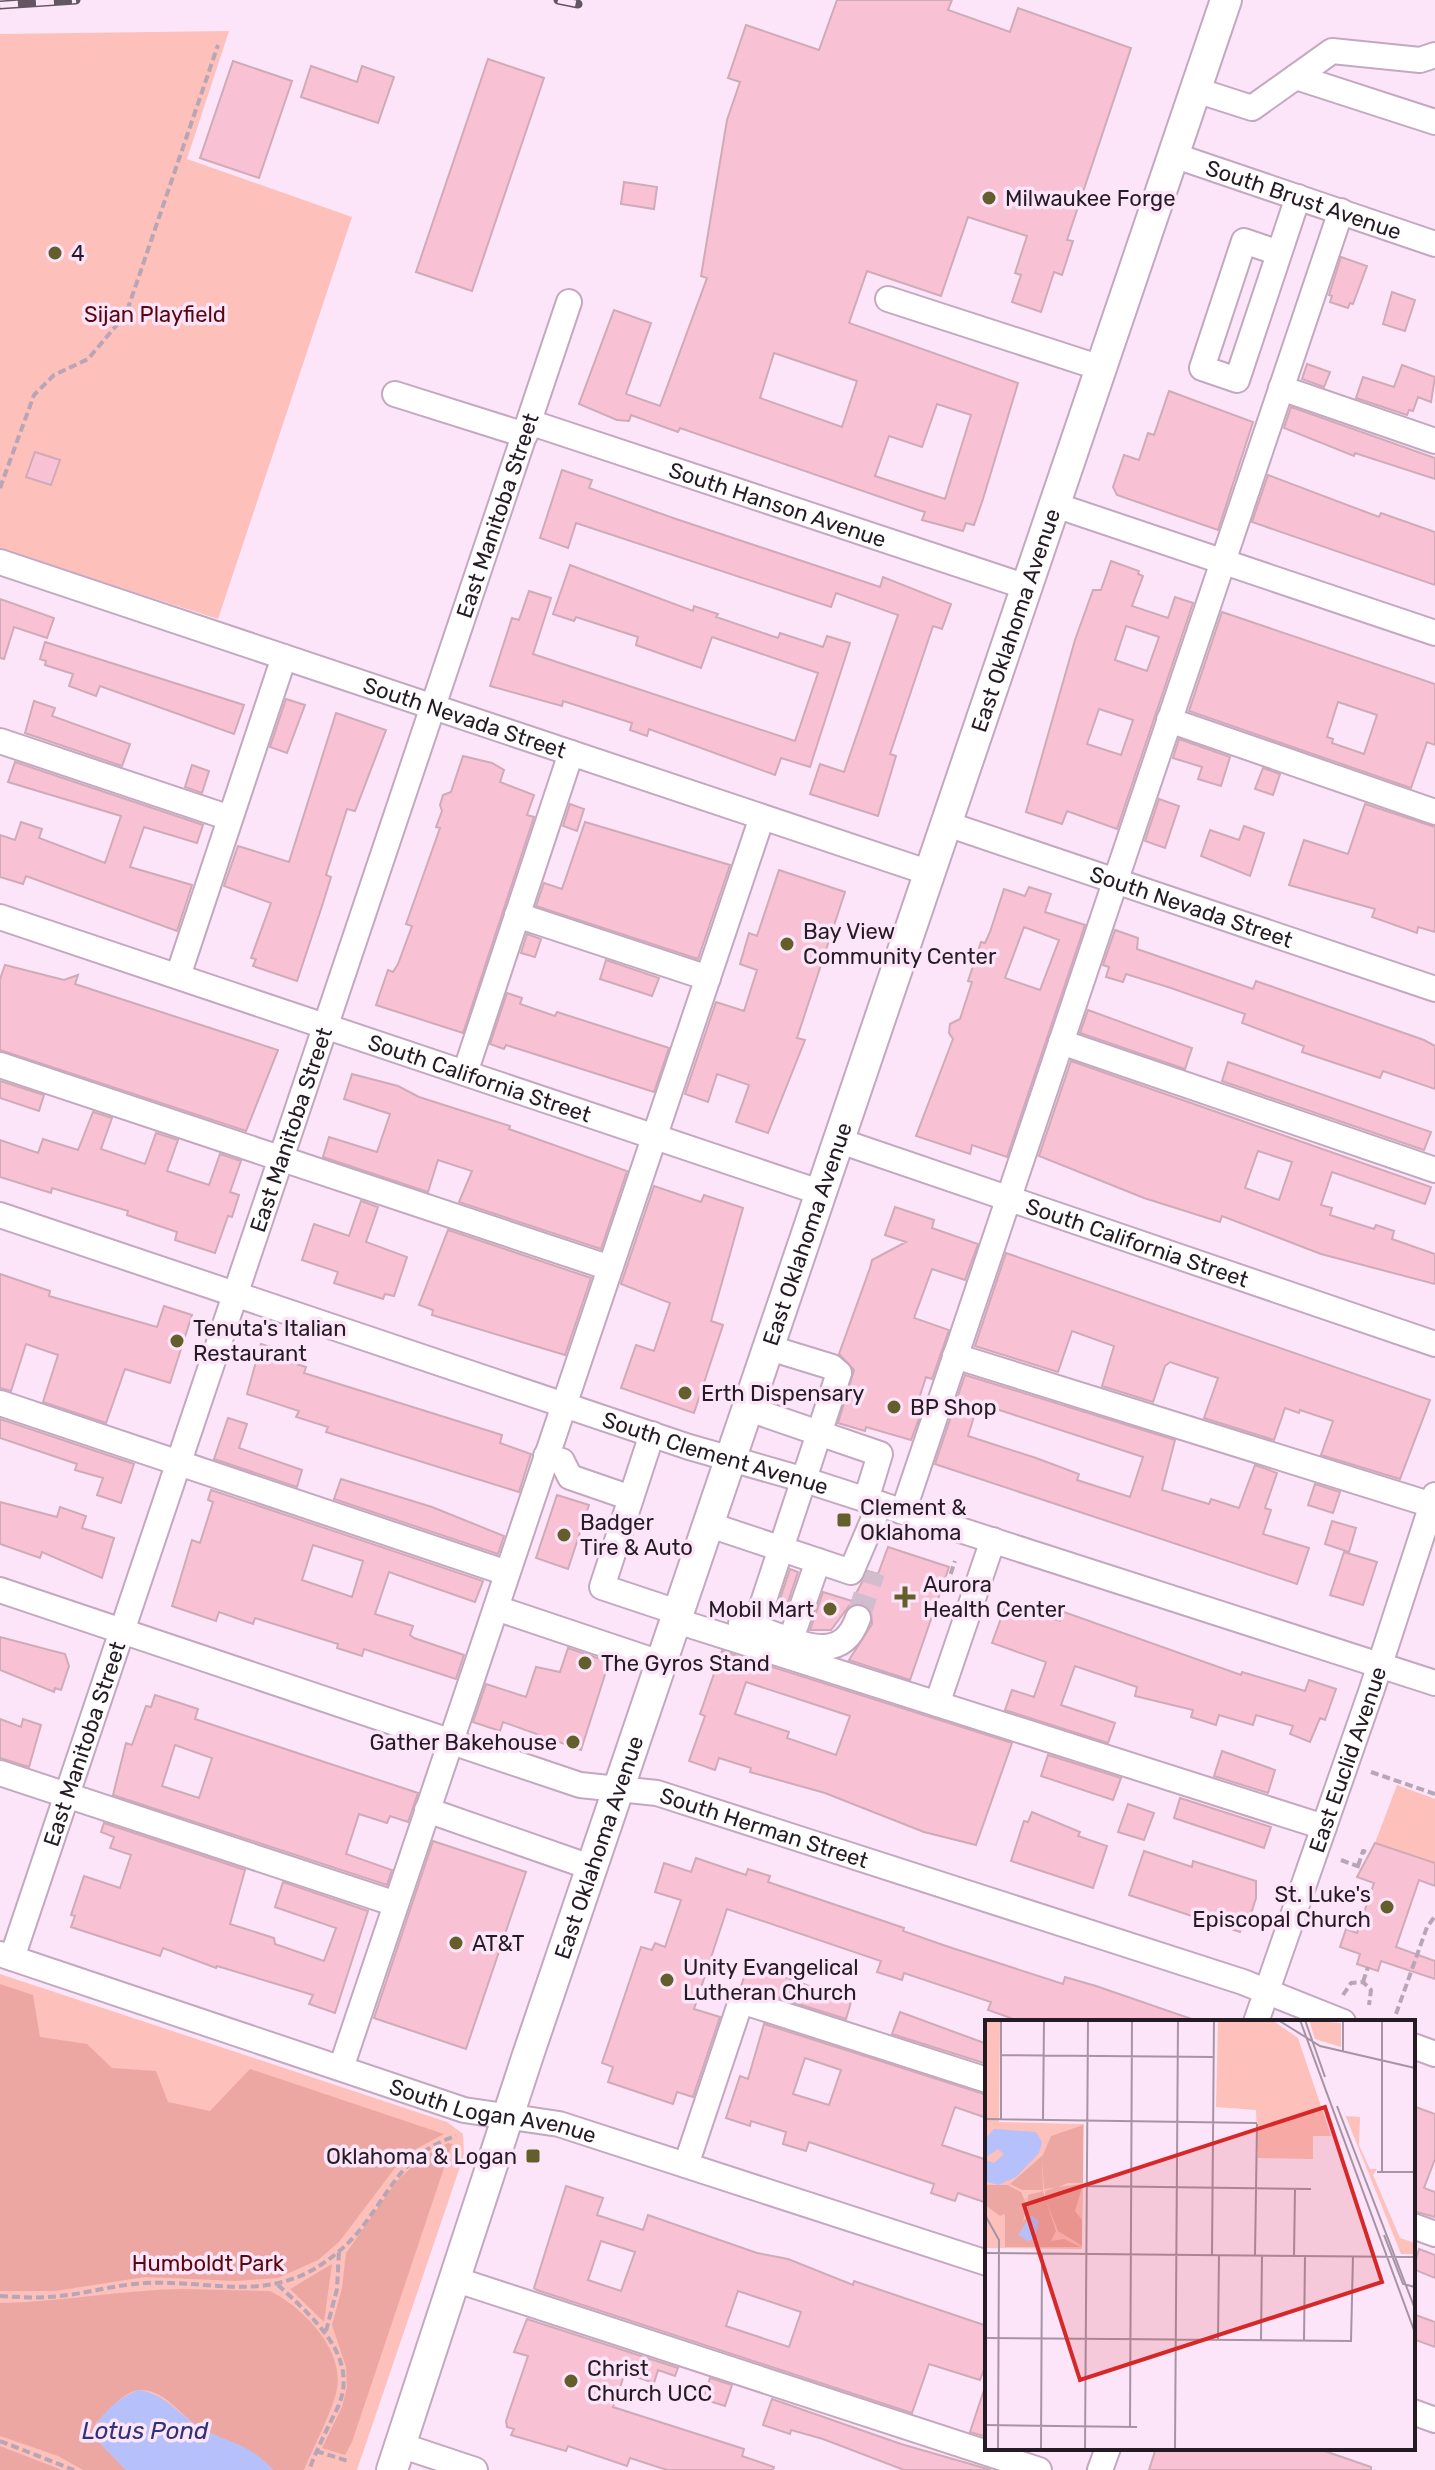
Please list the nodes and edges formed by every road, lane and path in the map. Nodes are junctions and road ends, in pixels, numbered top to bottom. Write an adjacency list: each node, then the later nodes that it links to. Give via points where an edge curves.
1 (1226, 0): 5 (main road, East Oklahoma Avenue)
2 (218, 45): 19 (path, via 126,314 88,359 54,375 34,395)
3 (1435, 55): 4 (street, via 1420,60 1332,51)
4 (1296, 77): 5 (street, via 1252,108); 6 (street)
5 (1196, 90): 7 (main road, East Oklahoma Avenue)
6 (1435, 122)
7 (1173, 155): 8 (street, South Brust Avenue); 14 (main road, East Oklahoma Avenue)
8 (1298, 197): 9 (street, South Brust Avenue); 11 (street)
9 (1341, 211): 10 (street, South Brust Avenue); 15 (street)
10 (1433, 237)
11 (1279, 253): 11 (street, via 1237,380 1202,368 1244,241)
12 (888, 299): 14 (street)
13 (569, 302): 17 (street, East Manitoba Street)
14 (1101, 368): 20 (main road, East Oklahoma Avenue)
15 (1281, 388): 18 (street); 21 (street)
16 (395, 394): 17 (street, South Hanson Avenue)
17 (527, 428): 23 (street, South Hanson Avenue); 26 (street, East Manitoba Street)
18 (1435, 441)
19 (0, 488)
20 (1055, 505): 21 (street); 23 (main road, East Oklahoma Avenue)
21 (1223, 561): 24 (street); 27 (street)
22 (0, 562): 25 (street, South Nevada Street)
23 (1027, 587): 33 (main road, East Oklahoma Avenue)
24 (1435, 633)
25 (284, 657): 26 (street, South Nevada Street); 32 (street)
26 (433, 707): 29 (street, South Nevada Street); 41 (street, East Manitoba Street)
27 (1169, 720): 30 (street); 35 (street)
28 (0, 741): 32 (street)
29 (571, 753): 31 (street, South Nevada Street); 36 (street)
30 (1435, 812)
31 (762, 817): 34 (street, South Nevada Street); 39 (street)
32 (230, 818): 38 (street)
33 (947, 824): 34 (main road, East Oklahoma Avenue); 35 (street, South Nevada Street)
34 (930, 873): 46 (main road, East Oklahoma Avenue)
35 (1115, 881): 40 (street, South Nevada Street); 42 (street)
36 (517, 915): 39 (street); 44 (street)
37 (0, 917): 38 (street, South California Street)
38 (178, 976): 41 (street, South California Street)
39 (708, 978): 45 (street)
40 (1435, 989)
41 (326, 1025): 44 (street, South California Street); 47 (street, East Manitoba Street)
42 (1061, 1042): 48 (street); 50 (street)
43 (0, 1065): 47 (street)
44 (465, 1073): 45 (street, South California Street)
45 (654, 1136): 49 (street, South California Street); 52 (street)
46 (840, 1141): 49 (main road, East Oklahoma Avenue); 50 (street, South California Street)
47 (281, 1159): 52 (street); 53 (street, East Manitoba Street)
48 (1435, 1170)
49 (822, 1193): 55 (main road, East Oklahoma Avenue)
50 (1008, 1199): 54 (street, South California Street); 56 (street)
51 (0, 1215): 53 (street, South Clement Avenue)
52 (610, 1268): 58 (street)
53 (235, 1294): 58 (street, South Clement Avenue); 64 (street, East Manitoba Street)
54 (1435, 1344)
55 (770, 1348): 59 (main road, East Oklahoma Avenue); 60 (street, via 837,1369)
56 (955, 1356): 67 (street); 68 (street)
57 (0, 1403): 64 (street)
58 (564, 1405): 61 (street, South Clement Avenue); 62 (street)
59 (749, 1409): 60 (street); 63 (main road, East Oklahoma Avenue)
60 (820, 1432): 65 (street); 68 (street, via 880,1454)
61 (652, 1434): 63 (street, South Clement Avenue); 66 (street)
62 (546, 1456): 66 (street, via 562,1461 570,1477); 76 (street)
63 (732, 1459): 65 (street, South Clement Avenue); 69 (main road, East Oklahoma Avenue)
64 (179, 1463): 76 (street); 83 (street, East Manitoba Street)
65 (805, 1480): 68 (street, South Clement Avenue); 72 (street)
66 (631, 1498): 80 (street, via 602,1587)
67 (1433, 1500): 87 (street, East Euclid Avenue)
68 (883, 1505): 70 (street); 71 (street, South Clement Avenue)
69 (710, 1525): 72 (street); 80 (main road, East Oklahoma Avenue)
70 (869, 1534): 73 (street, via 851,1572); 75 (street)
71 (993, 1540): 87 (street, South Clement Avenue); 89 (street)
72 (782, 1549): 73 (street); 82 (street)
73 (818, 1561): 85 (street)
74 (955, 1561): 78 (path)
75 (873, 1572)
76 (507, 1573): 79 (street)
77 (0, 1590): 83 (street, South Herman Street)
78 (945, 1591)
79 (496, 1608): 86 (street); 90 (street)
80 (678, 1617): 84 (street); 86 (main road, East Oklahoma Avenue)
81 (858, 1618): 85 (street, via 848,1640 838,1647 823,1649)
82 (755, 1627): 84 (street, via 736,1623); 85 (street)
83 (122, 1631): 90 (street, South Herman Street); 95 (street, East Manitoba Street)
84 (719, 1635): 89 (street)
85 (791, 1639)
86 (663, 1664): 93 (main road, East Oklahoma Avenue)
87 (1381, 1664): 88 (street, South Clement Avenue); 97 (street, East Euclid Avenue)
88 (1435, 1683)
89 (937, 1704): 97 (street)
90 (450, 1743): 93 (street, South Herman Street, via 580,1785); 96 (street)
91 (1371, 1772): 94 (path)
92 (0, 1773): 95 (street)
93 (620, 1790): 100 (main road, East Oklahoma Avenue); 106 (street, South Herman Street, via 657,1793)
94 (1435, 1794)
95 (67, 1795): 101 (street); 103 (street, East Manitoba Street)
96 (427, 1810): 100 (street); 101 (street)
97 (1324, 1827): 106 (street, East Euclid Avenue)
98 (1366, 1852): 99 (path, via 1359,1867)
99 (1341, 1860)
100 (593, 1868): 116 (main road, East Oklahoma Avenue)
101 (396, 1904): 114 (street)
102 (1435, 1916): 109 (path)
103 (6, 1956): 114 (street, South Logan Avenue)
104 (1368, 1967): 105 (path)
105 (1363, 1982): 107 (path, via 1351,1983); 108 (path, via 1371,1990)
106 (1266, 1993): 110 (street, East Euclid Avenue); 111 (street, South Herman Street)
107 (1343, 1995)
108 (1369, 2005)
109 (1396, 2014)
110 (1257, 2020)
111 (1338, 2020)
112 (1415, 2047): 113 (street)
113 (1435, 2054)
114 (341, 2068): 116 (street, South Logan Avenue, via 464,2110)
115 (985, 2079): 118 (street, via 741,2001)
116 (507, 2118): 118 (street, South Logan Avenue, via 553,2123); 123 (main road, East Oklahoma Avenue)
117 (456, 2136): 121 (path, via 418,2153)
118 (686, 2165): 122 (street, South Logan Avenue)
119 (1415, 2227): 120 (street)
120 (1435, 2234)
121 (339, 2251): 124 (path, via 300,2278); 126 (path, via 337,2289)
122 (985, 2262)
123 (454, 2279): 132 (main road, East Oklahoma Avenue); 137 (street)
124 (278, 2285): 125 (path, via 145,2283 49,2297); 126 (path)
125 (0, 2296)
126 (326, 2331): 131 (path, via 342,2369 342,2390)
127 (1415, 2413): 128 (street)
128 (1435, 2420)
129 (0, 2441): 134 (path)
130 (1107, 2450): 138 (street)
131 (316, 2451): 133 (path); 135 (path)
132 (396, 2458): 136 (street)
133 (348, 2461)
134 (74, 2470)
135 (309, 2470)
136 (475, 2470)
137 (1039, 2470)
138 (1100, 2470)

